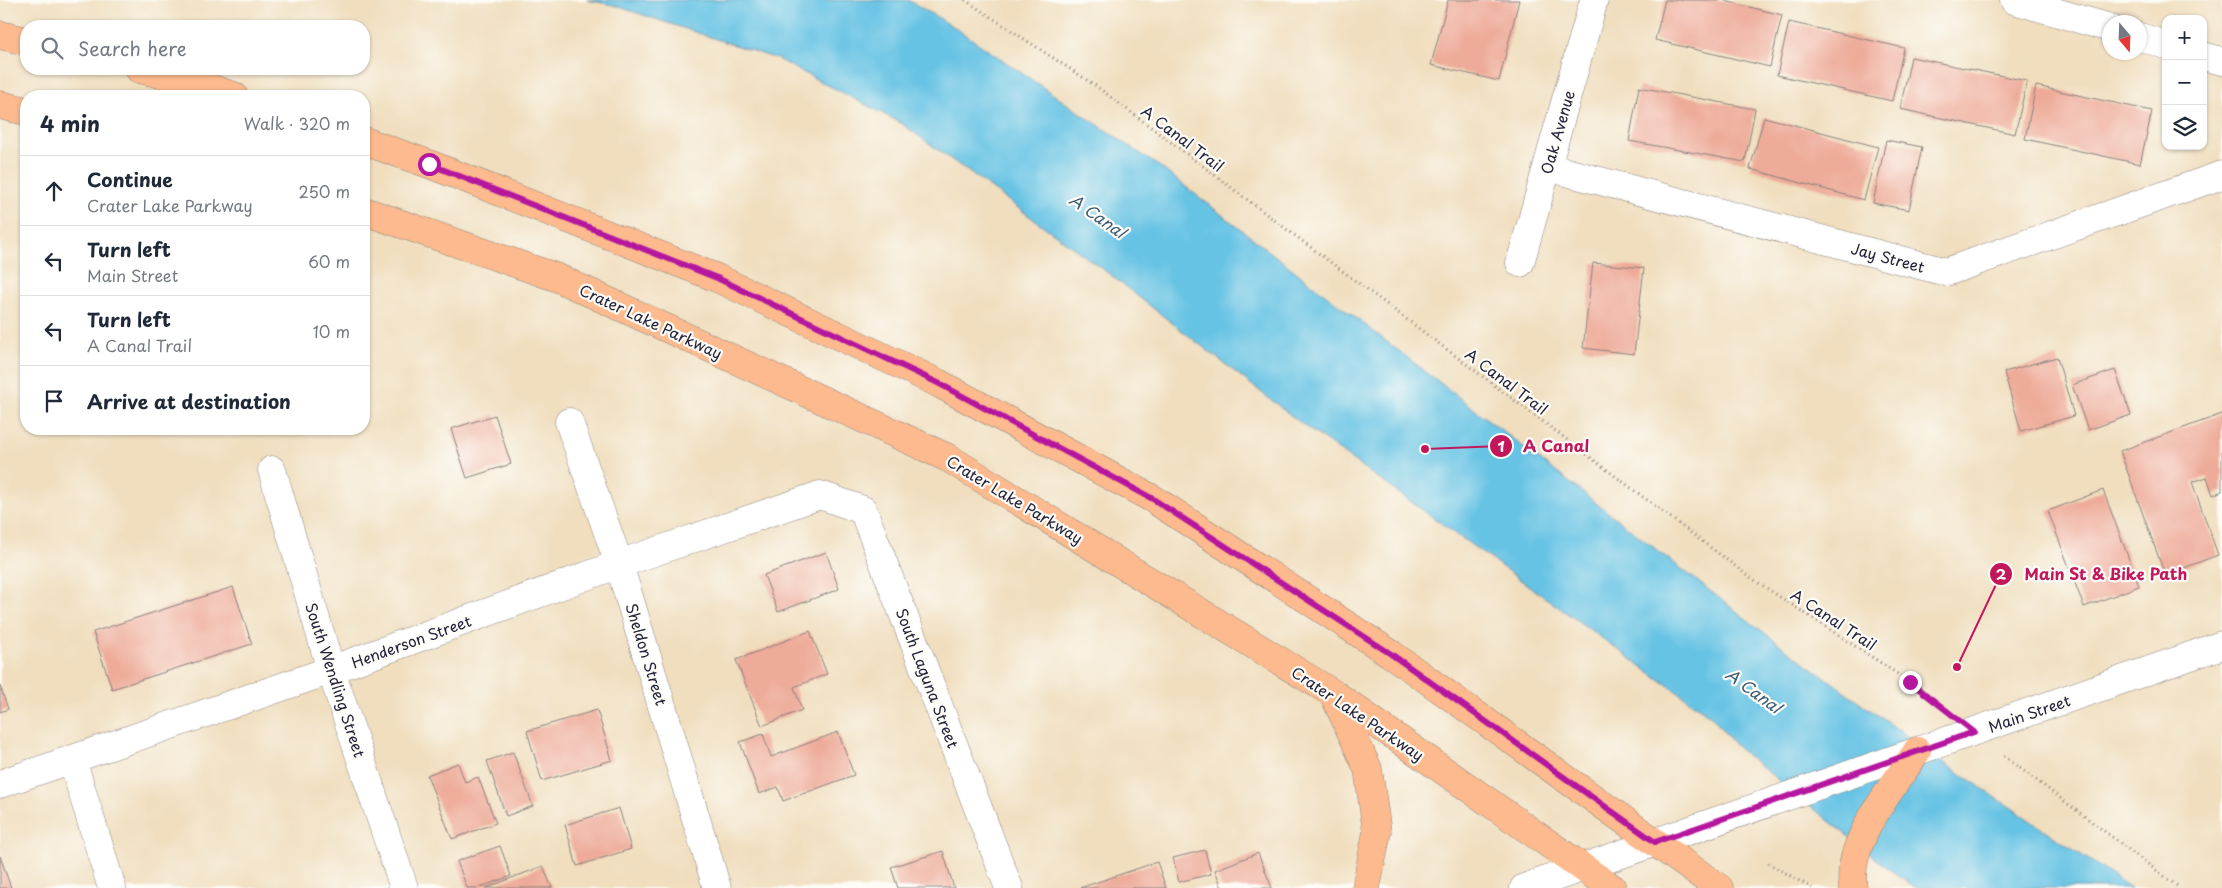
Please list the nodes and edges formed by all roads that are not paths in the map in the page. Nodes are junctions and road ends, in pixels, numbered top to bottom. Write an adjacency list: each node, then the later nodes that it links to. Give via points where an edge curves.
1 (1594, 0): 15 (street, Oak Avenue)
2 (2014, 0): 3 (street)
3 (2102, 26)
4 (0, 35): 6 (main road)
5 (2147, 39): 7 (street)
6 (20, 40)
7 (2162, 44)
8 (2207, 57): 9 (street)
9 (2222, 61)
10 (164, 75): 11 (main road)
11 (216, 90)
12 (0, 104): 13 (main road)
13 (20, 109)
14 (370, 143): 29 (main road, via 717,278 938,383 1153,499 1391,654)
15 (1547, 167): 16 (street, Jay Street, via 1946,272); 18 (street, Oak Avenue)
16 (2222, 175)
17 (370, 213): 25 (main road, Crater Lake Parkway, via 558,278 948,458)
18 (1520, 264)
19 (568, 422): 22 (street, Sheldon Street)
20 (272, 470): 24 (street, South Wendling Street)
21 (820, 494): 22 (street, Henderson Street); 35 (street, South Laguna Street, via 863,510)
22 (620, 564): 24 (street, Henderson Street); 34 (street, Sheldon Street)
23 (2222, 645): 26 (street, Main Street)
24 (330, 670): 27 (street, Henderson Street); 33 (street, South Wendling Street)
25 (1334, 694): 30 (main road, Crater Lake Parkway); 36 (main road, via 1368,769 1377,832)
26 (1917, 751): 29 (street, Main Street); 31 (main road, via 1867,824)
27 (72, 759): 28 (street, Henderson Street); 32 (street)
28 (0, 784)
29 (1655, 842): 30 (street, Main Street); 39 (main road)
30 (1583, 868): 37 (street, Main Street); 38 (main road, Crater Lake Parkway)
31 (1852, 881)
32 (112, 888)
33 (404, 888)
34 (718, 888)
35 (1010, 888)
36 (1366, 888)
37 (1524, 888)
38 (1612, 888)
39 (1719, 888)

